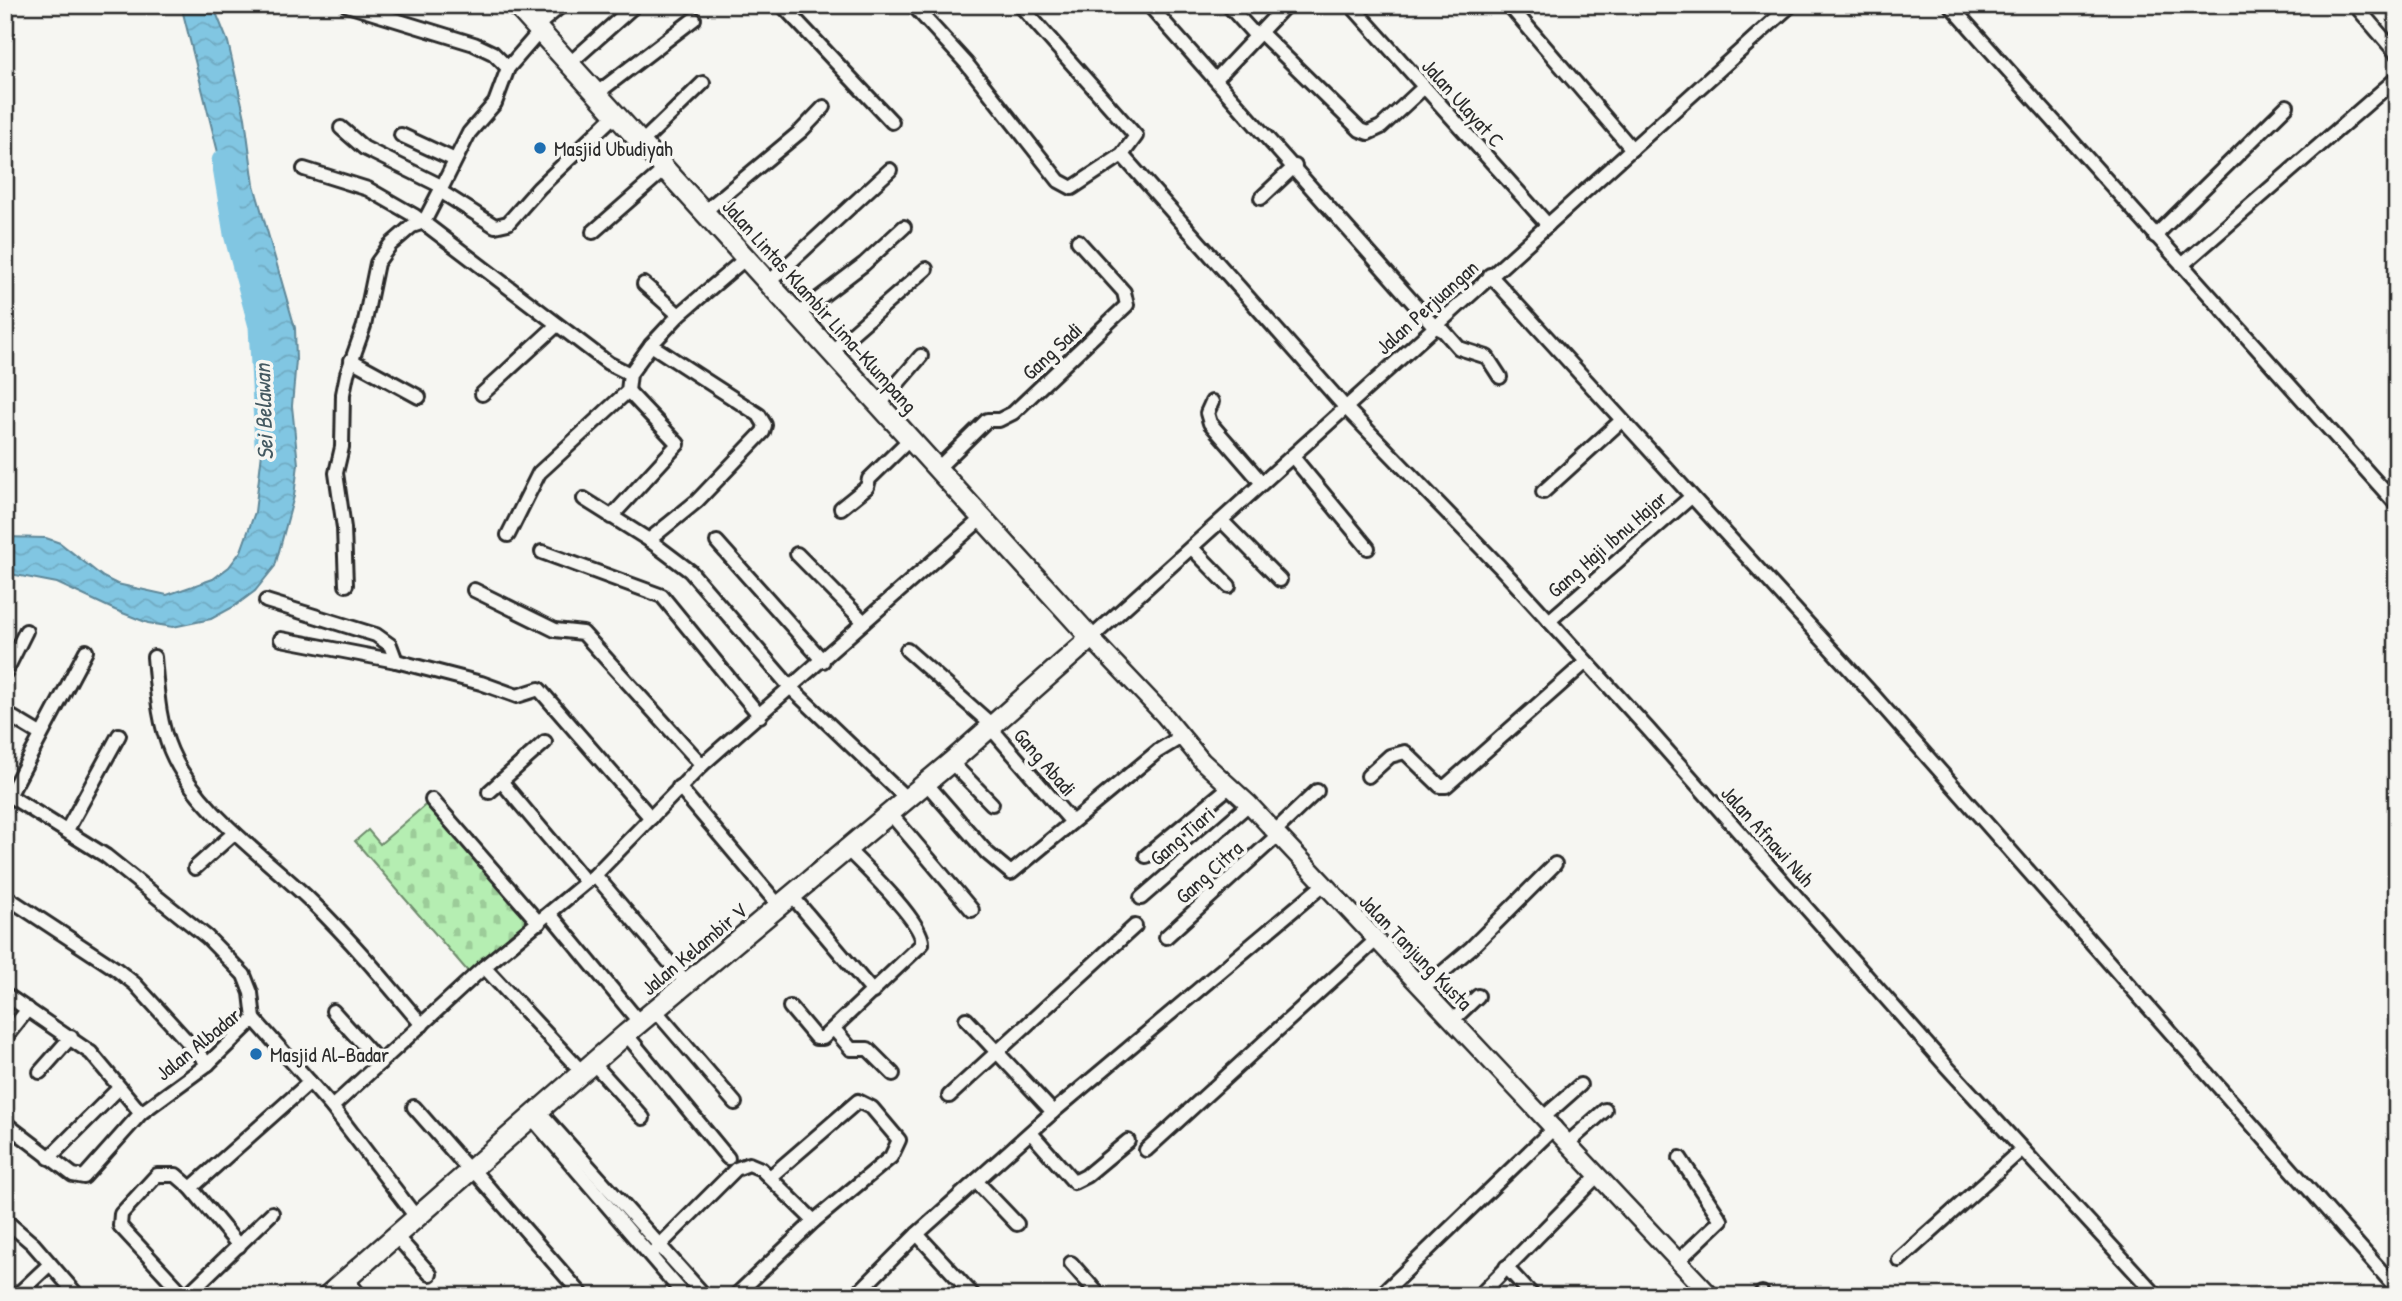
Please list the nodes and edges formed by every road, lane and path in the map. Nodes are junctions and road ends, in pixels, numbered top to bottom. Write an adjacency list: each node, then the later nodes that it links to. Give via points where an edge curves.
1 (347, 5): 21 (street, via 474,44 493,53)
2 (516, 5): 17 (main road, Jalan Lintas Klambir Lima–Klumpang)
3 (562, 5): 17 (street)
4 (635, 5): 20 (street)
5 (782, 5): 30 (street)
6 (913, 5): 35 (street, via 1066,187 1077,186)
7 (1020, 5): 35 (street, via 1135,133)
8 (1149, 5): 23 (street)
9 (1228, 5): 18 (street)
10 (1286, 5): 18 (street)
11 (1351, 5): 25 (street, Jalan Ulayat C)
12 (1509, 5): 34 (street)
13 (1791, 5): 34 (street, Jalan Perjuangan)
14 (1950, 5): 48 (street)
15 (2355, 5): 19 (street)
16 (694, 19): 26 (street)
17 (538, 29): 20 (main road, Jalan Lintas Klambir Lima–Klumpang); 21 (street)
18 (1258, 33): 23 (street); 25 (street, via 1368,134)
19 (2397, 54)
20 (569, 64): 26 (main road, Jalan Lintas Klambir Lima–Klumpang)
21 (508, 68): 36 (street, via 495,103 474,125)
22 (2397, 78): 51 (street)
23 (1216, 79): 37 (street)
24 (703, 83): 33 (street)
25 (1423, 88): 45 (street, Jalan Ulayat C)
26 (596, 94): 29 (main road, Jalan Lintas Klambir Lima–Klumpang)
27 (2287, 106): 48 (street)
28 (824, 107): 43 (street)
29 (615, 115): 33 (main road, Jalan Lintas Klambir Lima–Klumpang); 41 (street, via 501,226)
30 (892, 122)
31 (341, 128): 41 (street, via 375,155)
32 (401, 135): 36 (street)
33 (641, 143): 39 (main road, Jalan Lintas Klambir Lima–Klumpang)
34 (1632, 149): 45 (street, Jalan Perjuangan)
35 (1122, 155): 71 (street, Jalan Afnawi Nuh)
36 (454, 160): 41 (street)
37 (1295, 166): 42 (street); 59 (street)
38 (304, 169): 44 (street, via 368,189)
39 (664, 169): 43 (main road, Jalan Lintas Klambir Lima–Klumpang); 47 (street)
40 (890, 170): 54 (street)
41 (441, 188): 44 (street)
42 (1261, 198)
43 (704, 212): 50 (main road, Jalan Lintas Klambir Lima–Klumpang)
44 (424, 222): 58 (street); 63 (street, via 390,244 377,263 364,326)
45 (1548, 225): 53 (street, Jalan Perjuangan)
46 (904, 228): 57 (street)
47 (593, 232)
48 (2155, 236): 51 (street)
49 (1078, 241): 75 (street, Gang Sadi, via 1124,292 1127,305 1013,413 986,420)
50 (746, 258): 54 (main road, Jalan Lintas Klambir Lima–Klumpang); 56 (street)
51 (2182, 265): 80 (street)
52 (926, 268): 61 (street)
53 (1490, 275): 59 (street, Jalan Perjuangan); 72 (street)
54 (768, 283): 57 (main road, Jalan Lintas Klambir Lima–Klumpang)
55 (644, 284): 56 (street)
56 (679, 315): 60 (street)
57 (797, 315): 61 (main road, Jalan Lintas Klambir Lima–Klumpang)
58 (557, 325): 64 (street); 67 (street)
59 (1434, 326): 65 (street, via 1459,348 1487,357); 71 (street, Jalan Perjuangan)
60 (651, 345): 64 (street); 86 (street, via 751,410 765,425 757,441 697,501)
61 (831, 352): 70 (main road, Jalan Lintas Klambir Lima–Klumpang)
62 (921, 356): 70 (street)
63 (351, 360): 68 (street); 93 (street, via 336,473)
64 (630, 374): 66 (street)
65 (1500, 377)
66 (628, 391): 82 (street, via 678,444); 85 (street, via 539,473)
67 (482, 394)
68 (419, 397)
69 (1212, 402): 76 (street, via 1207,413 1210,423)
70 (879, 405): 73 (main road, Jalan Lintas Klambir Lima–Klumpang)
71 (1345, 407): 74 (street, Jalan Perjuangan); 97 (street, Jalan Afnawi Nuh)
72 (1621, 421): 77 (street); 78 (street)
73 (910, 439): 75 (main road, Jalan Lintas Klambir Lima–Klumpang); 81 (street)
74 (1293, 457): 76 (street, Jalan Perjuangan); 89 (street)
75 (937, 469): 83 (main road, Jalan Lintas Klambir Lima–Klumpang)
76 (1262, 483): 84 (street, Jalan Perjuangan)
77 (1543, 492)
78 (1691, 497): 97 (street, Gang Haji Ibnu Hajar); 219 (street, via 1873,695)
79 (584, 499): 82 (street)
80 (2397, 505)
81 (841, 509)
82 (611, 517): 86 (street)
83 (982, 518): 98 (street); 100 (main road, Jalan Lintas Klambir Lima–Klumpang)
84 (1222, 521): 88 (street, Jalan Perjuangan); 92 (street)
85 (508, 535)
86 (649, 540): 109 (street, via 691,571)
87 (717, 542): 106 (street)
88 (1192, 548): 94 (street); 100 (street, Jalan Perjuangan)
89 (1368, 548)
90 (542, 552): 111 (street, via 662,596)
91 (797, 554): 98 (street)
92 (1280, 580)
93 (346, 585)
94 (1229, 586)
95 (474, 590): 118 (street, via 555,630 583,633)
96 (266, 601): 105 (street, via 376,635 390,646)
97 (1549, 621): 107 (street, Jalan Afnawi Nuh)
98 (864, 622): 106 (street)
99 (26, 631): 108 (street)
100 (1091, 638): 112 (main road, Jalan Kelambir V); 115 (street, Jalan Tanjung Kusta)
101 (281, 639): 105 (street)
102 (907, 650): 112 (street, Gang Abadi)
103 (86, 651): 113 (street)
104 (154, 657): 135 (street, via 158,711 172,753)
105 (396, 661): 132 (street, via 517,696 539,689)
106 (823, 661): 109 (street)
107 (1586, 662): 119 (street, via 1446,786 1440,786 1405,752 1390,756); 193 (street, Jalan Afnawi Nuh)
108 (5, 673)
109 (791, 688): 111 (street); 127 (street)
110 (5, 713): 113 (street)
111 (760, 716): 118 (street)
112 (991, 726): 117 (main road, Jalan Kelambir V); 133 (street, Gang Abadi)
113 (40, 734): 126 (street)
114 (119, 735): 134 (street)
115 (1181, 737): 123 (street, Jalan Tanjung Kusta); 133 (street)
116 (545, 742): 120 (street)
117 (951, 762): 121 (main road, Jalan Kelambir V); 129 (street)
118 (702, 765): 122 (street)
119 (1368, 776)
120 (500, 781): 125 (street); 141 (street)
121 (926, 783): 127 (main road, Jalan Kelambir V); 133 (street, via 1009,873)
122 (679, 787): 132 (street); 145 (street)
123 (1228, 788): 130 (street, Jalan Tanjung Kusta); 138 (street)
124 (1317, 791): 136 (street, Gang Citra)
125 (489, 792)
126 (7, 794): 134 (street)
127 (907, 799): 131 (main road, Jalan Kelambir V)
128 (432, 800): 148 (street)
129 (992, 804)
130 (1249, 804): 136 (street, Jalan Tanjung Kusta); 144 (street, Gang Tiari)
131 (890, 812): 137 (main road, Jalan Kelambir V); 146 (street)
132 (651, 818): 141 (street)
133 (1071, 821)
134 (66, 830): 161 (street, via 207,937 244,975)
135 (234, 833): 140 (street); 165 (street, via 310,900)
136 (1276, 834): 142 (street, Jalan Tanjung Kusta); 150 (street, Gang Citra)
137 (846, 848): 145 (main road, Jalan Kelambir V); 155 (street, via 899,905 923,941)
138 (1146, 856)
139 (1555, 864): 154 (street)
140 (195, 868)
141 (590, 879): 147 (street); 153 (street)
142 (1323, 885): 151 (street, Jalan Tanjung Kusta); 183 (street)
143 (5, 897): 170 (street, via 135,984)
144 (1141, 898)
145 (786, 902): 153 (main road, Jalan Kelambir V); 155 (street)
146 (972, 910)
147 (550, 914): 148 (street); 164 (street)
148 (539, 923): 152 (street)
149 (1135, 926): 169 (street)
150 (1166, 937)
151 (1376, 940): 154 (street, Jalan Tanjung Kusta); 192 (street)
152 (484, 967): 165 (street); 172 (street)
153 (687, 983): 164 (main road, Jalan Kelambir V)
154 (1423, 989): 163 (street, Jalan Tanjung Kusta)
155 (873, 992): 166 (street)
156 (5, 994): 159 (street)
157 (1478, 996): 163 (street)
158 (790, 1007): 166 (street, via 819,1040)
159 (28, 1009): 167 (street); 168 (street)
160 (333, 1011): 171 (street)
161 (254, 1019): 170 (street, Jalan Albadar); 175 (street, Jalan Albadar)
162 (965, 1019): 169 (street)
163 (1453, 1020): 187 (street, Jalan Tanjung Kusta)
164 (640, 1022): 172 (main road, Jalan Kelambir V); 179 (street); 195 (street)
165 (422, 1025): 171 (street)
166 (834, 1029): 174 (street, via 851,1049 868,1049)
167 (71, 1037): 173 (street); 177 (street, via 102,1064)
168 (5, 1038)
169 (995, 1053): 178 (street); 183 (street)
170 (208, 1063): 184 (street, Jalan Albadar)
171 (380, 1063): 180 (street)
172 (588, 1067): 185 (main road, Jalan Kelambir V); 186 (street)
173 (40, 1072)
174 (893, 1074)
175 (310, 1082): 180 (street, Jalan Albadar); 201 (street)
176 (1580, 1085): 187 (street)
177 (119, 1088): 184 (street); 194 (street)
178 (949, 1096)
179 (735, 1104)
180 (332, 1107): 203 (street, Jalan Albadar)
181 (414, 1108): 197 (street)
182 (1605, 1110): 191 (street)
183 (1053, 1112): 189 (street)
184 (141, 1113): 194 (street, Jalan Albadar, via 84,1177)
185 (534, 1114): 197 (main road, Jalan Kelambir V); 210 (street); 211 (street)
186 (643, 1118)
187 (1550, 1122): 191 (street, Jalan Tanjung Kusta); 232 (street)
188 (5, 1123): 194 (street)
189 (1031, 1133): 190 (street, via 1074,1182); 200 (street)
190 (1128, 1140)
191 (1569, 1142): 198 (street, Jalan Tanjung Kusta)
192 (1146, 1150)
193 (2021, 1150): 213 (street); 236 (street, Jalan Afnawi Nuh)
194 (49, 1158)
195 (728, 1158)
196 (1680, 1158): 212 (street, via 1721,1220)
197 (471, 1170): 203 (main road, Jalan Kelambir V); 226 (street)
198 (1598, 1175): 212 (street, Jalan Tanjung Kusta); 216 (street)
199 (770, 1177): 205 (street); 205 (street, via 853,1102 872,1108 900,1140 899,1147); 210 (street, via 756,1165 736,1169)
200 (976, 1181): 206 (street); 207 (street)
201 (191, 1188): 209 (street); 223 (street, via 176,1175 157,1175 119,1220)
202 (272, 1213): 209 (street)
203 (416, 1217): 208 (main road, Jalan Kelambir V)
204 (5, 1220): 215 (street)
205 (814, 1221): 229 (street)
206 (1017, 1224)
207 (917, 1234): 220 (street); 230 (street)
208 (396, 1236): 217 (street); 218 (main road, Jalan Kelambir V)
209 (239, 1246): 223 (street)
210 (660, 1246): 211 (street); 228 (street)
211 (649, 1256): 227 (street)
212 (1679, 1260): 235 (street, Jalan Tanjung Kusta)
213 (1899, 1260)
214 (1071, 1263): 231 (street)
215 (50, 1264): 221 (street); 222 (street)
216 (1506, 1267): 233 (street); 234 (street)
217 (430, 1275)
218 (346, 1278): 224 (main road, Jalan Kelambir V); 225 (street)
219 (2397, 1289)
220 (967, 1293)
221 (16, 1296)
222 (78, 1296)
223 (185, 1296)
224 (327, 1296)
225 (360, 1296)
226 (583, 1296)
227 (685, 1296)
228 (705, 1296)
229 (735, 1296)
230 (855, 1296)
231 (1100, 1296)
232 (1380, 1296)
233 (1479, 1296)
234 (1533, 1296)
235 (1711, 1296)
236 (2157, 1296)

